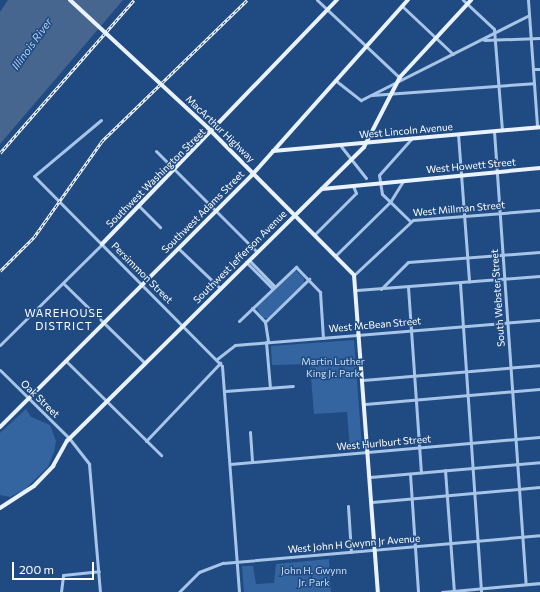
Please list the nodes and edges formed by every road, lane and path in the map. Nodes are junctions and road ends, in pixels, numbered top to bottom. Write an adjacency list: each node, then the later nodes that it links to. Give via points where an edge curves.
1 (70, 0): 33 (main road, MacArthur Highway, bridge)
2 (317, 0): 10 (street)
3 (336, 0): 10 (main road, Southwest Washington Street)
4 (408, 0): 9 (main road, Southwest Adams Street)
5 (463, 0): 8 (street)
6 (471, 0): 8 (main road, Southwest Jefferson Avenue)
7 (528, 0): 11 (street)
8 (468, 4): 12 (street); 13 (main road, Southwest Jefferson Avenue)
9 (402, 6): 13 (street); 18 (main road, Southwest Adams Street)
10 (327, 10): 18 (street); 33 (main road, Southwest Washington Street)
11 (529, 15): 12 (street); 15 (street)
12 (494, 32): 16 (street); 17 (street)
13 (436, 38): 19 (street); 22 (main road, Southwest Jefferson Avenue)
14 (540, 38): 15 (street)
15 (531, 39): 16 (street); 21 (street)
16 (495, 40): 17 (street); 26 (street)
17 (480, 41): 19 (street)
18 (366, 46): 22 (street); 23 (main road, Southwest Adams Street)
19 (453, 54): 22 (street)
20 (540, 68): 21 (street)
21 (533, 69): 25 (street)
22 (401, 78): 24 (main road, Southwest Jefferson Avenue)
23 (334, 80): 28 (street, via 358,100); 39 (main road, Southwest Adams Street)
24 (397, 82): 27 (main road, Southwest Jefferson Avenue); 28 (street)
25 (534, 82): 26 (street); 30 (street)
26 (498, 85): 27 (street); 31 (street)
27 (392, 94): 28 (street); 36 (main road, Southwest Jefferson Avenue)
28 (370, 95)
29 (101, 120): 61 (street, Persimmon Street, via 38,170 36,178)
30 (538, 127): 31 (main road, West Lincoln Avenue)
31 (502, 130): 32 (main road, West Lincoln Avenue)
32 (494, 131): 34 (main road, West Lincoln Avenue); 43 (street, South Webster Street)
33 (212, 132): 42 (main road, Southwest Washington Street); 44 (main road, MacArthur Highway)
34 (458, 134): 35 (main road, West Lincoln Avenue); 45 (street)
35 (412, 138): 36 (main road, West Lincoln Avenue); 48 (street, via 380,170)
36 (368, 142): 37 (main road, West Lincoln Avenue); 40 (main road, Southwest Jefferson Avenue)
37 (340, 144): 39 (main road, West Lincoln Avenue); 40 (street)
38 (156, 151): 42 (street)
39 (272, 151): 44 (main road, Southwest Adams Street)
40 (350, 161): 46 (street); 50 (main road, Southwest Jefferson Avenue)
41 (540, 168): 43 (main road, West Howett Street)
42 (175, 171): 52 (main road, Southwest Washington Street); 54 (street)
43 (497, 172): 45 (main road, West Howett Street); 55 (street, South Webster Street)
44 (253, 173): 54 (main road, Southwest Adams Street); 56 (main road, MacArthur Highway)
45 (461, 174): 47 (main road, West Howett Street); 57 (street)
46 (366, 178)
47 (403, 181): 48 (main road, West Howett Street); 51 (street)
48 (379, 182): 49 (main road, West Howett Street); 51 (street, via 380,190)
49 (352, 185): 50 (main road, West Howett Street); 60 (street, via 356,194)
50 (321, 189): 56 (main road, Southwest Jefferson Avenue)
51 (390, 202): 58 (street); 65 (street)
52 (139, 206): 59 (street); 61 (main road, Southwest Washington Street)
53 (540, 210): 55 (street, West Millman Street)
54 (216, 211): 62 (main road, Southwest Adams Street); 63 (street)
55 (500, 213): 57 (street, West Millman Street); 66 (street, South Webster Street)
56 (294, 214): 60 (main road, MacArthur Highway); 63 (main road, Southwest Jefferson Avenue)
57 (464, 216): 58 (street, West Millman Street); 67 (street)
58 (410, 221): 69 (street, West Millman Street)
59 (160, 227)
60 (315, 234): 65 (main road, MacArthur Highway)
61 (102, 244): 74 (street, Southwest Washington Street); 76 (street, Persimmon Street)
62 (179, 249): 76 (main road, Southwest Adams Street); 79 (street)
63 (257, 252): 68 (main road, Southwest Jefferson Avenue)
64 (540, 252): 66 (street)
65 (336, 255): 69 (main road, MacArthur Highway)
66 (503, 255): 67 (street); 72 (street, South Webster Street)
67 (468, 258): 73 (street); 80 (street, via 408,262)
68 (247, 261): 77 (street); 79 (main road, Southwest Jefferson Avenue)
69 (354, 275): 81 (main road)
70 (540, 276): 72 (street)
71 (309, 279): 77 (street, via 296,267); 85 (street); 92 (street, via 320,292)
72 (505, 279): 73 (street); 87 (street, South Webster Street)
73 (469, 282): 75 (street)
74 (63, 283): 86 (street); 94 (street, Southwest Washington Street)
75 (460, 283): 78 (street); 89 (street)
76 (142, 285): 86 (main road, Southwest Adams Street); 88 (street, Persimmon Street)
77 (273, 287): 82 (street)
78 (408, 287): 80 (street); 90 (street)
79 (220, 288): 88 (main road, Southwest Jefferson Avenue)
80 (381, 289): 81 (street)
81 (357, 290): 91 (main road)
82 (252, 308): 84 (street); 85 (street)
83 (540, 320): 87 (street, West McBean Street)
84 (239, 321)
85 (265, 322): 93 (street)
86 (104, 323): 96 (main road, Southwest Adams Street); 97 (street)
87 (508, 323): 89 (street, West McBean Street); 100 (street, South Webster Street)
88 (183, 325): 95 (street, Persimmon Street); 97 (main road, Southwest Jefferson Avenue)
89 (462, 325): 90 (street, West McBean Street); 102 (street)
90 (410, 330): 91 (street, West McBean Street); 103 (street)
91 (360, 334): 92 (street, West McBean Street); 104 (main road)
92 (323, 338): 93 (street, West McBean Street)
93 (267, 342): 95 (street, West McBean Street, via 235,345); 106 (street)
94 (0, 345)
95 (217, 359): 98 (street, Persimmon Street)
96 (66, 361): 111 (main road, Southwest Adams Street); 113 (street)
97 (145, 363): 113 (main road, Southwest Jefferson Avenue)
98 (220, 363): 108 (street); 120 (street)
99 (540, 365): 100 (street)
100 (511, 368): 102 (street); 109 (street, South Webster Street)
101 (0, 370): 111 (street, Oak Street)
102 (466, 371): 103 (street); 110 (street)
103 (414, 375): 104 (street); 112 (street)
104 (363, 380): 114 (main road)
105 (293, 386): 106 (street)
106 (270, 388): 108 (street)
107 (540, 389): 109 (street)
108 (225, 391): 127 (street)
109 (512, 391): 110 (street); 119 (street, South Webster Street)
110 (468, 395): 112 (street); 121 (street)
111 (28, 398): 115 (main road, Southwest Adams Street); 118 (street, Oak Street)
112 (415, 399): 114 (street); 122 (street)
113 (107, 401): 118 (main road, Southwest Jefferson Avenue); 120 (street)
114 (365, 404): 123 (main road)
115 (0, 427)
116 (250, 432): 125 (street)
117 (540, 437): 119 (street, West Hurlburt Street)
118 (69, 438): 141 (main road, Southwest Jefferson Avenue, via 44,476 26,493); 150 (street, Oak Street, via 86,458 92,472)
119 (516, 439): 121 (street, West Hurlburt Street); 128 (street, South Webster Street)
120 (146, 441): 124 (street)
121 (471, 443): 122 (street, West Hurlburt Street); 129 (street)
122 (419, 448): 123 (street, West Hurlburt Street); 131 (street)
123 (368, 452): 125 (street, West Hurlburt Street); 133 (main road)
124 (161, 455)
125 (252, 462): 127 (street, West Hurlburt Street)
126 (540, 462): 128 (street)
127 (230, 464): 149 (street)
128 (517, 464): 129 (street); 135 (street, South Webster Street)
129 (472, 468): 130 (street); 136 (street)
130 (446, 470): 131 (street); 137 (street)
131 (421, 473): 132 (street)
132 (410, 474): 133 (street); 138 (street)
133 (370, 477): 139 (main road)
134 (540, 487): 135 (street)
135 (519, 489): 136 (street); 143 (street, South Webster Street)
136 (474, 493): 137 (street); 144 (street)
137 (448, 496): 138 (street); 145 (street)
138 (412, 499): 139 (street); 146 (street)
139 (372, 502): 147 (main road)
140 (348, 506): 148 (street)
141 (0, 508)
142 (540, 535): 143 (street, West John H Gwynn Jr Avenue)
143 (523, 537): 144 (street, West John H Gwynn Jr Avenue); 152 (street, South Webster Street)
144 (477, 541): 145 (street, West John H Gwynn Jr Avenue); 153 (street)
145 (451, 543): 146 (street, West John H Gwynn Jr Avenue); 155 (street)
146 (415, 546): 147 (street, West John H Gwynn Jr Avenue); 160 (street)
147 (375, 550): 148 (street, West John H Gwynn Jr Avenue); 159 (main road)
148 (351, 552): 149 (street, West John H Gwynn Jr Avenue)
149 (237, 562): 154 (street); 158 (street, West John H Gwynn Jr Avenue, via 203,570)
150 (98, 572): 156 (street, via 63,575); 157 (street, Oak Street)
151 (540, 583): 152 (street)
152 (526, 584): 153 (street)
153 (481, 590): 155 (street)
154 (239, 591)
155 (454, 591): 161 (street)
156 (61, 592)
157 (100, 592)
158 (179, 592)
159 (378, 592)
160 (418, 592)
161 (442, 592)

